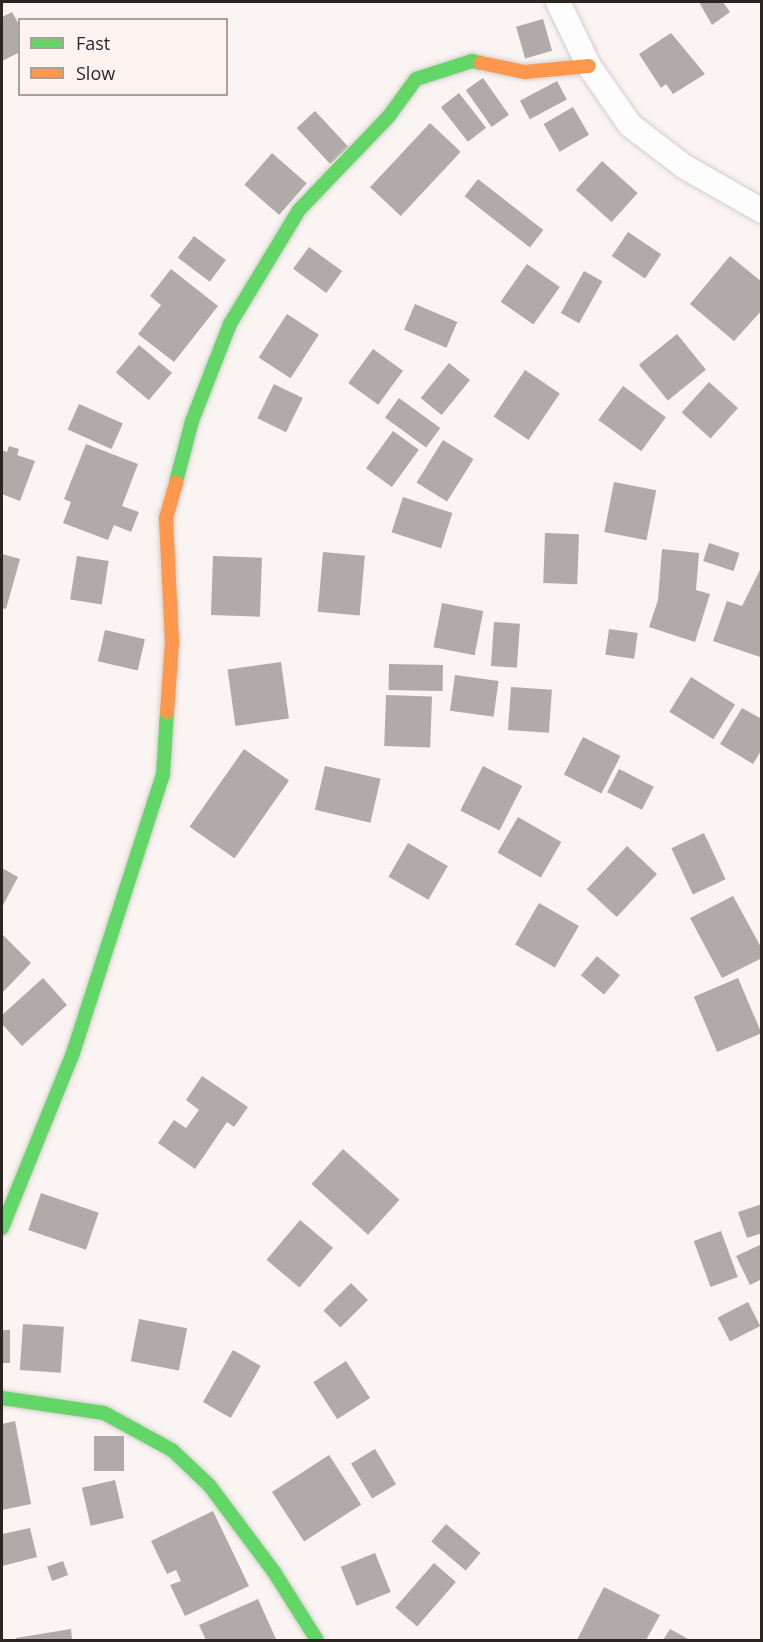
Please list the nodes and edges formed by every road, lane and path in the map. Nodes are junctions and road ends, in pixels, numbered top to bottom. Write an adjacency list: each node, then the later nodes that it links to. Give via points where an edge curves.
1 (558, 2): 2 (street)
2 (589, 66): 3 (street, via 630,125 685,167); 4 (street, via 525,72 472,61 416,79 388,116 299,210 230,324 192,421 166,518 171,642 163,775 72,1056)
3 (762, 212)
4 (2, 1228)
5 (2, 1398): 6 (street, via 104,1413 171,1450 209,1485 274,1572)
6 (317, 1641)

